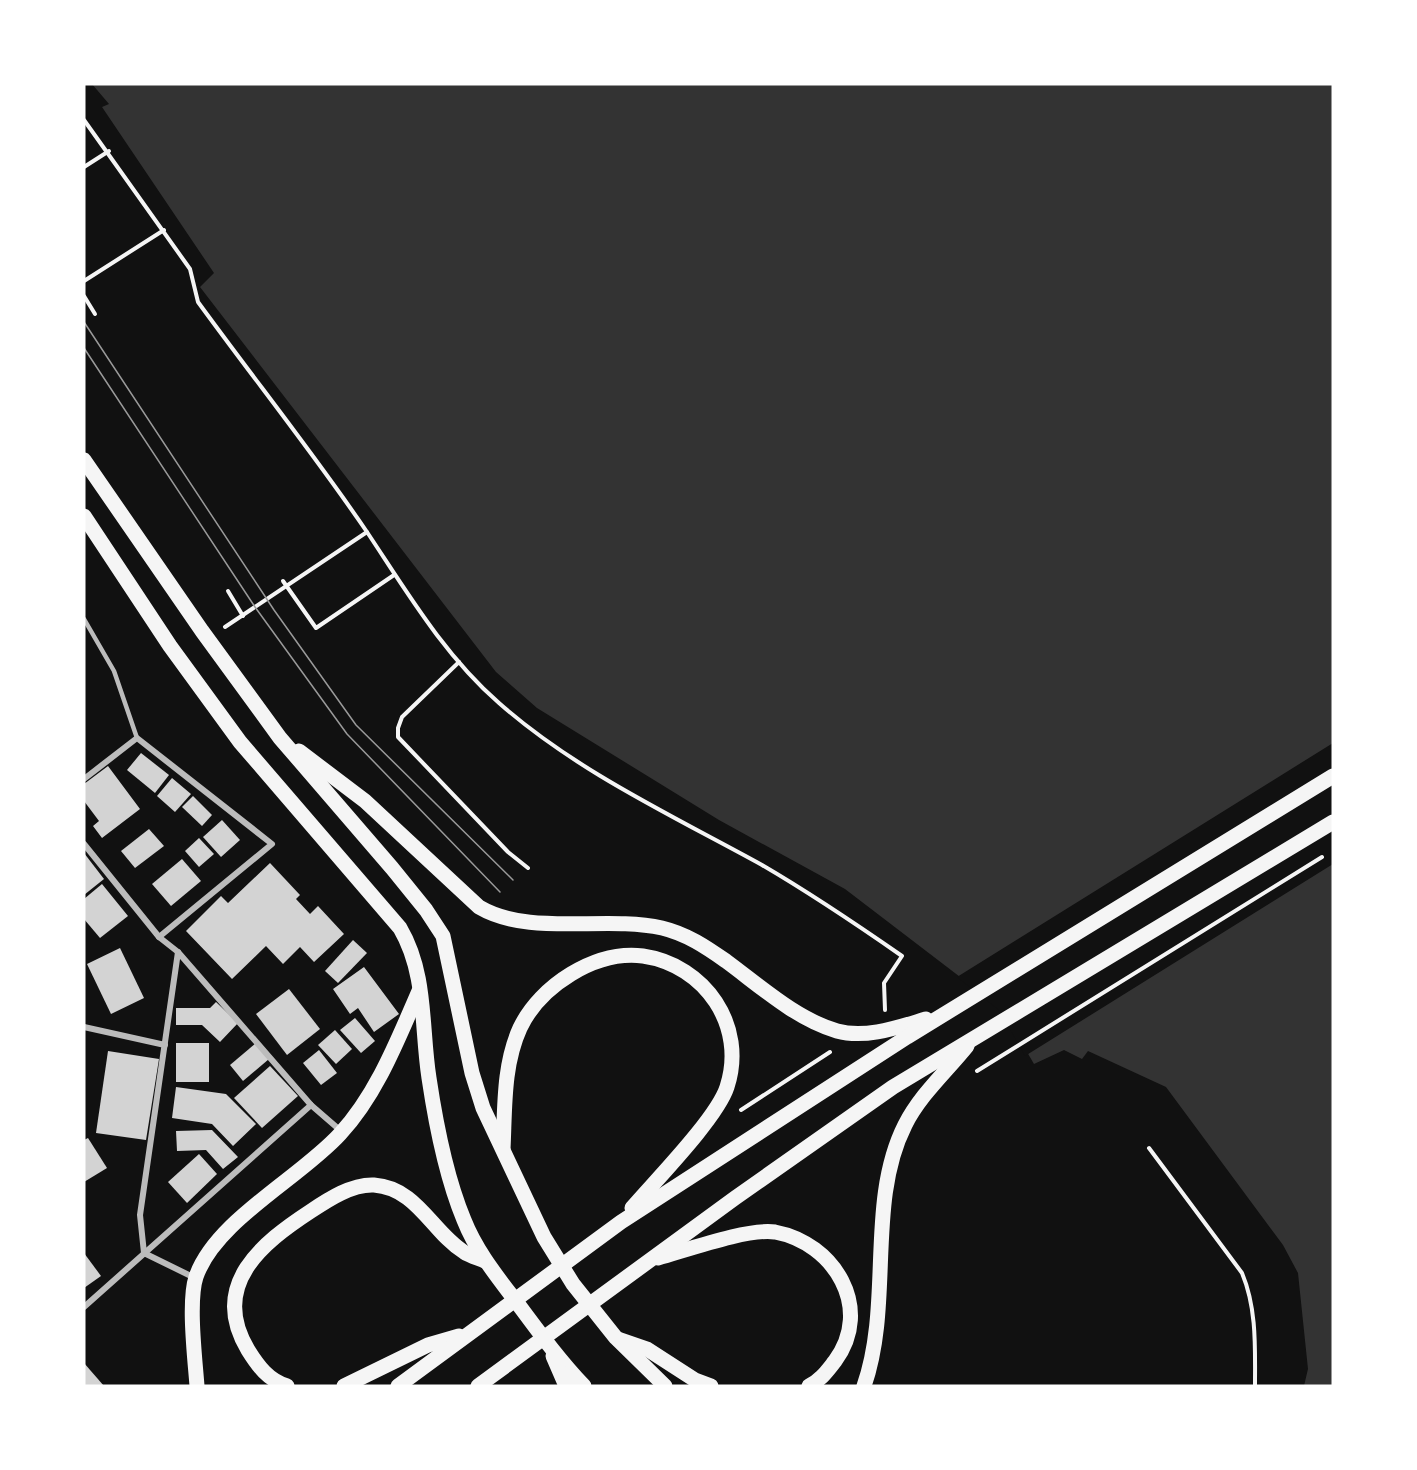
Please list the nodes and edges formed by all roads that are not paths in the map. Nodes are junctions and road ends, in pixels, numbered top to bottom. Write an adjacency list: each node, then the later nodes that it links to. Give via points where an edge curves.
1 (84, 460): 5 (main road)
2 (84, 516): 12 (main road, via 170,646 240,742 400,928 412,948)
3 (84, 619): 4 (lane, via 114,671)
4 (137, 738): 7 (street); 10 (street, via 272,844)
5 (280, 738): 13 (main road, via 365,801 479,907 493,915 529,922 633,924 693,938 801,1016 838,1031 888,1030); 19 (main road, via 406,885 442,936 472,1073)
6 (1333, 776): 13 (main road)
7 (84, 779)
8 (1333, 822): 15 (main road)
9 (84, 844): 10 (street)
10 (159, 937): 11 (street)
11 (178, 952): 16 (street); 17 (street)
12 (421, 988): 18 (main road, via 389,1058); 23 (main road, via 429,1079 440,1133 463,1220)
13 (949, 1013): 20 (main road)
14 (84, 1027): 16 (street)
15 (969, 1044): 22 (main road, via 893,1087); 41 (main road, via 913,1111 893,1157 885,1206 878,1329)
16 (165, 1045): 21 (street, via 140,1215)
17 (311, 1106): 18 (street); 21 (street)
18 (342, 1132): 24 (main road, via 314,1161 225,1232)
19 (503, 1152): 20 (main road, via 508,1068 520,1029 535,1003 584,967 611,958 642,956 692,975 712,994 725,1017 732,1041 727,1087 720,1103); 27 (main road, via 544,1237 573,1284)
20 (621, 1222): 26 (main road)
21 (144, 1253): 24 (street); 25 (street)
22 (650, 1260): 29 (main road); 40 (main road, via 753,1232 800,1239 821,1252 838,1273 849,1299 850,1320 837,1357 820,1380)
23 (485, 1261): 28 (main road); 31 (main road, via 464,1253 420,1206 393,1191 374,1185 355,1188 323,1203 275,1234 252,1257 235,1301 245,1345 260,1369)
24 (196, 1278): 30 (main road, via 193,1328)
25 (84, 1308)
26 (468, 1333): 32 (main road, via 428,1345); 33 (main road)
27 (616, 1338): 38 (main road); 39 (main road, via 647,1348 695,1380)
28 (550, 1347): 36 (main road); 37 (main road)
29 (498, 1372): 34 (main road); 35 (main road)
30 (197, 1386)
31 (287, 1386)
32 (344, 1386)
33 (398, 1386)
34 (478, 1386)
35 (486, 1386)
36 (567, 1386)
37 (584, 1386)
38 (665, 1386)
39 (711, 1386)
40 (809, 1386)
41 (864, 1386)

